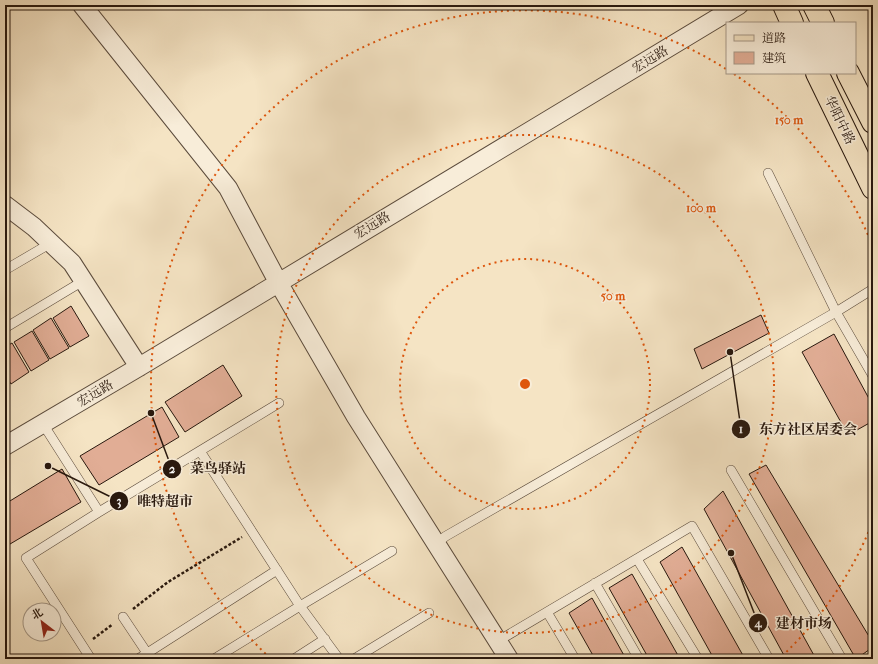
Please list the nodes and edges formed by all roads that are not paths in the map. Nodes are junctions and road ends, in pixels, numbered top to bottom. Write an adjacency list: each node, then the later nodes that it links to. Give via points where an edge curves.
1 (82, 5): 16 (street, via 228,188)
2 (739, 5): 16 (street, 宏远路)
3 (784, 5): 5 (main road)
4 (814, 5): 6 (main road)
5 (792, 22)
6 (822, 22)
7 (817, 74): 11 (main road, 华阳中路)
8 (849, 74): 9 (main road)
9 (873, 122)
10 (768, 173): 18 (lane)
11 (873, 188)
12 (7, 209): 13 (street, via 34,227)
13 (51, 243): 14 (lane); 15 (street, via 72,263)
14 (5, 270)
15 (83, 281): 19 (lane); 20 (street)
16 (278, 282): 20 (street, 宏远路); 28 (street, via 356,418)
17 (873, 289): 18 (lane)
18 (836, 312): 21 (lane); 28 (lane)
19 (5, 328)
20 (139, 366): 23 (street, 宏远路)
21 (873, 376)
22 (279, 403): 25 (lane)
23 (42, 424): 24 (street, 宏远路); 27 (lane)
24 (5, 446)
25 (200, 451): 27 (lane); 31 (lane)
26 (731, 470): 51 (lane)
27 (98, 512): 40 (lane, via 26,558)
28 (435, 544): 38 (street)
29 (392, 552): 33 (lane)
30 (637, 559): 32 (lane); 49 (lane); 50 (lane, via 692,526)
31 (277, 570): 33 (lane); 39 (lane)
32 (595, 584): 34 (lane); 48 (lane)
33 (300, 606): 37 (lane); 42 (lane)
34 (547, 612): 38 (lane); 47 (lane)
35 (429, 613): 45 (lane)
36 (124, 617): 39 (lane)
37 (325, 640): 43 (lane); 44 (lane)
38 (498, 641): 46 (street)
39 (149, 656): 41 (lane)
40 (91, 659)
41 (138, 659)
42 (214, 659)
43 (294, 659)
44 (339, 659)
45 (354, 659)
46 (509, 659)
47 (575, 659)
48 (639, 659)
49 (698, 659)
50 (769, 659)
51 (842, 659)

